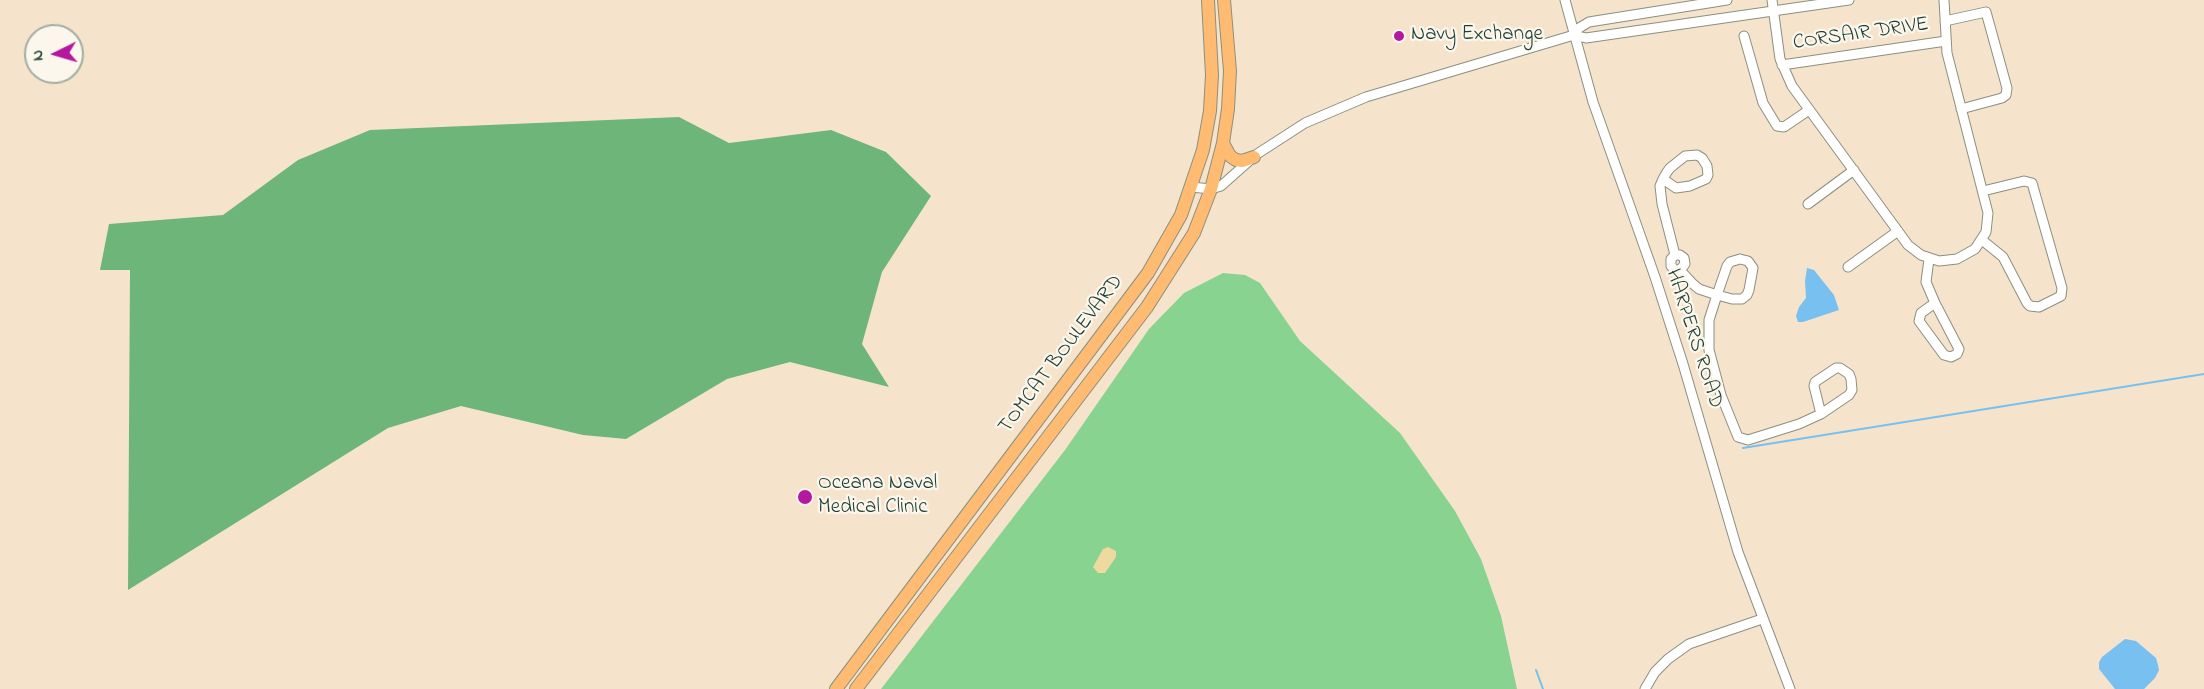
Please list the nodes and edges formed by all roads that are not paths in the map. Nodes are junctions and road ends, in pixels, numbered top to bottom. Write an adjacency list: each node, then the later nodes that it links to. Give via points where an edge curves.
1 (1208, 0): 20 (main road, TOMCAT BOULEVARD, via 1212,75 1209,111 1203,150)
2 (1224, 0): 16 (main road, TOMCAT BOULEVARD, via 1230,71)
3 (1565, 0): 10 (street, HARPERS ROAD)
4 (1727, 0): 10 (street, via 1589,22)
5 (1772, 0): 8 (street)
6 (1849, 0): 8 (street)
7 (1944, 0): 9 (street)
8 (1773, 11): 10 (street, via 1586,38); 13 (street)
9 (1945, 21): 12 (street); 14 (street, via 1986,12 2007,87 2002,98)
10 (1574, 35): 17 (street, via 1366,97 1305,123); 29 (street, HARPERS ROAD, via 1593,102)
11 (1744, 36): 15 (street, via 1763,103 1777,126 1784,127)
12 (1946, 41): 13 (street, CORSAIR DRIVE); 14 (street)
13 (1782, 65): 15 (street)
14 (1961, 108): 22 (street)
15 (1809, 110): 18 (street)
16 (1223, 143): 17 (main road, via 1236,160); 21 (main road, TOMCAT BOULEVARD)
17 (1254, 157): 21 (street, via 1221,186)
18 (1854, 170): 23 (street); 24 (street)
19 (1664, 179): 19 (street, via 1675,164 1691,154 1702,158 1707,166 1706,179 1690,186 1676,188); 27 (street, via 1660,194)
20 (1191, 187): 21 (street); 34 (main road, TOMCAT BOULEVARD, via 1181,215 1148,273)
21 (1211, 189): 35 (main road, TOMCAT BOULEVARD, via 1194,233 1147,307)
22 (1983, 191): 25 (street, via 1988,223); 25 (street, via 2024,181 2032,183 2061,296 2039,307 2030,306 2003,257)
23 (1808, 204)
24 (1898, 231): 26 (street, via 1914,250); 28 (street)
25 (1982, 240): 26 (street, via 1957,259)
26 (1929, 259): 31 (street, via 1926,282)
27 (1675, 264): 29 (street); 30 (street, via 1699,289)
28 (1848, 267)
29 (1653, 272): 33 (street, HARPERS ROAD, via 1738,552)
30 (1717, 295): 30 (street, via 1730,262 1740,259 1751,264 1753,272 1747,295 1742,299); 32 (street, via 1709,320 1709,350 1738,437 1748,440)
31 (1935, 303): 31 (street, via 1959,349 1951,357 1944,355 1919,321 1921,313)
32 (1821, 414): 32 (street, via 1815,382 1839,368 1849,374 1852,390)
33 (1762, 618): 36 (street, via 1689,644 1655,672); 37 (street, HARPERS ROAD)
34 (836, 689)
35 (856, 689)
36 (1645, 689)
37 (1790, 689)

